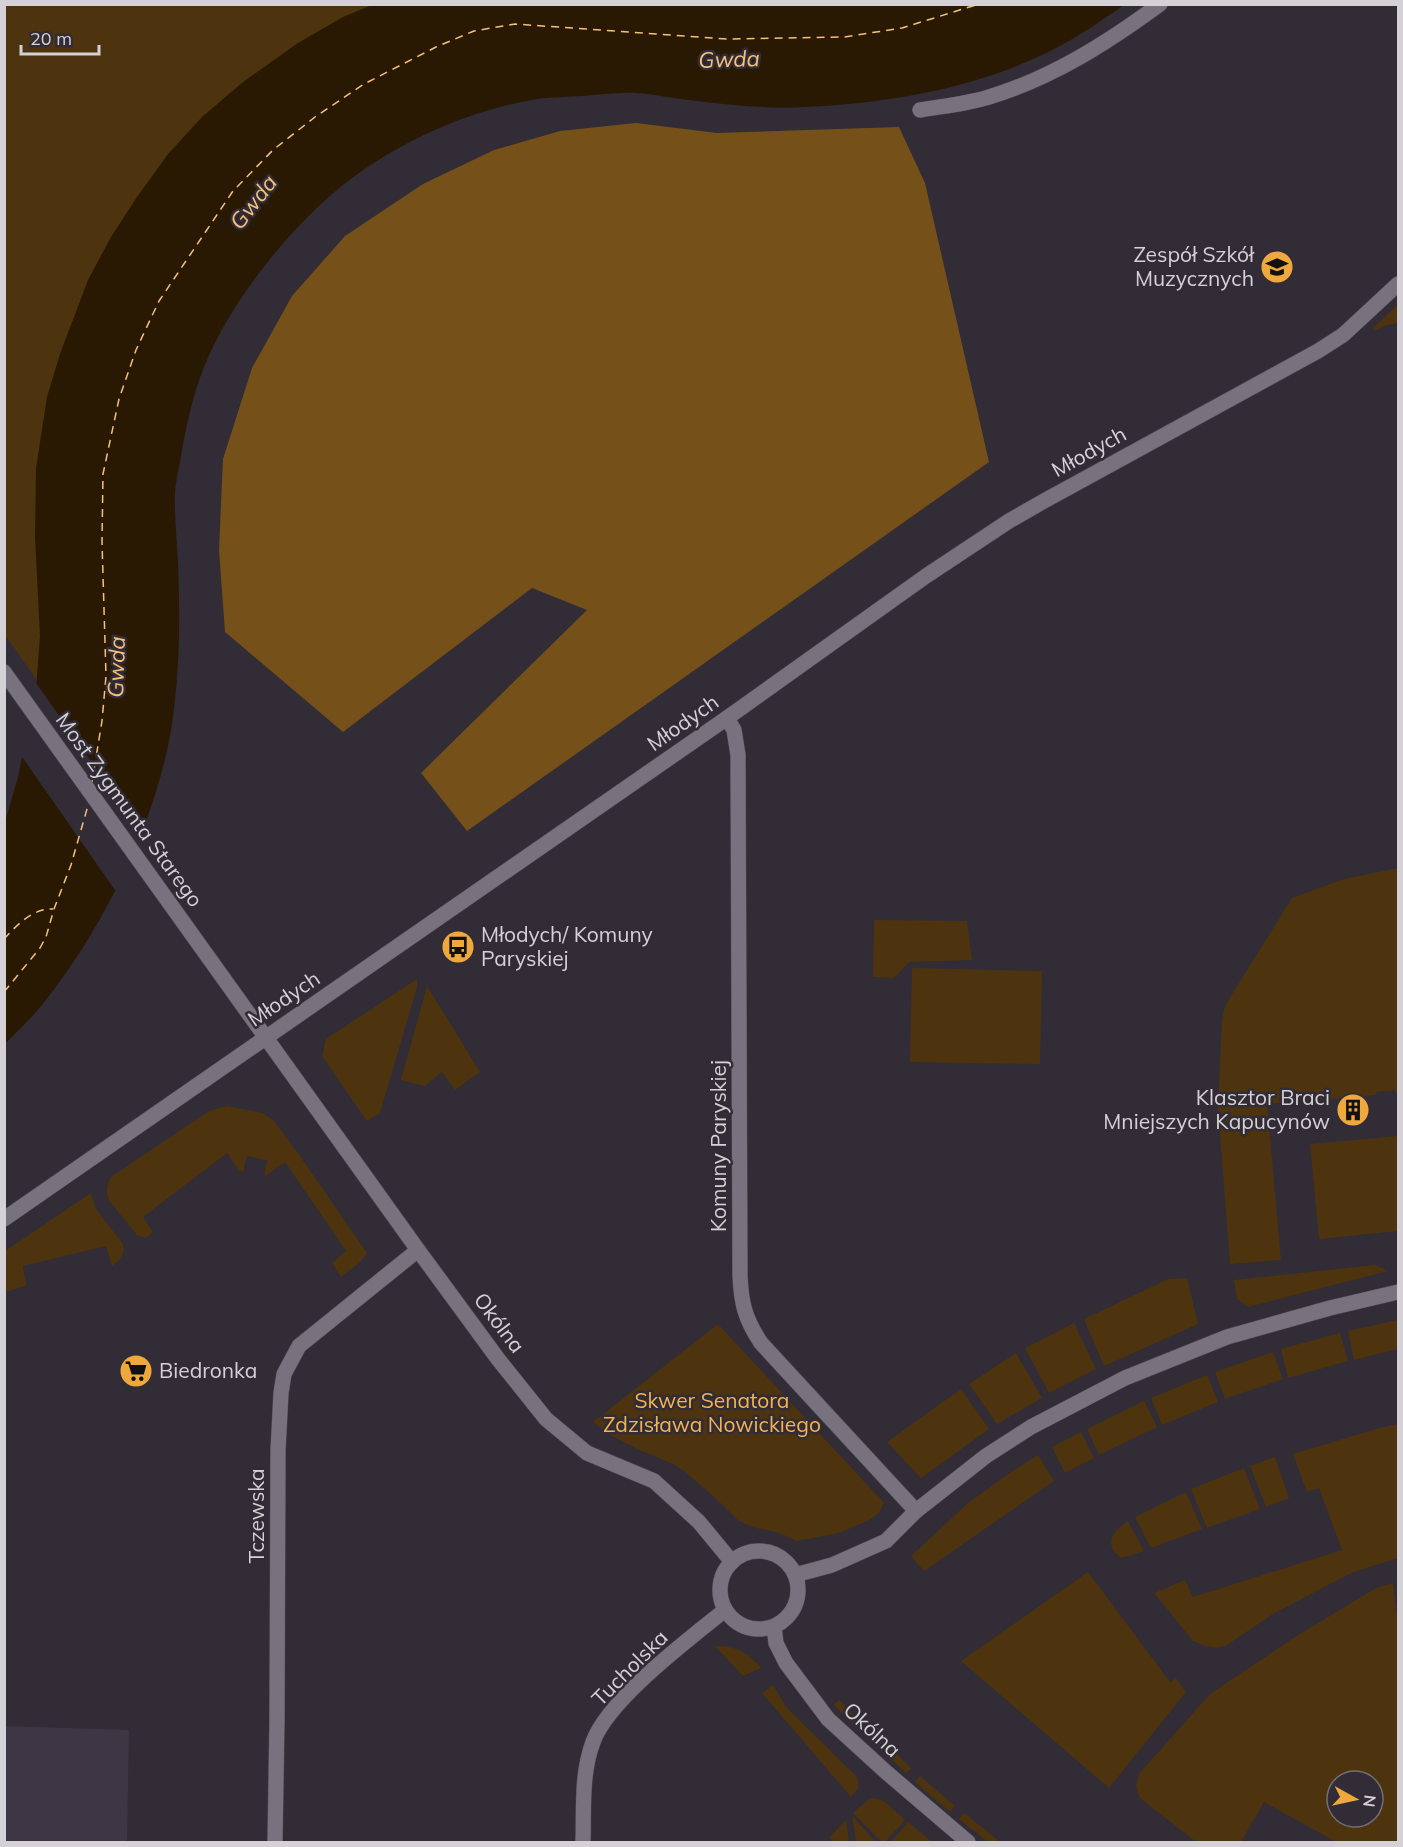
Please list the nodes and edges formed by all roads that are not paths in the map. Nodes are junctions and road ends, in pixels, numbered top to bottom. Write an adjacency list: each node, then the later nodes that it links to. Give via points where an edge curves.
1 (1160, 4): 2 (street, via 1079,58 1032,82 987,98)
2 (920, 110)
3 (1398, 284): 5 (street, Młodych, via 1343,335 1009,521)
4 (4, 672): 6 (street, Most Zygmunta Starego)
5 (727, 718): 6 (street, Młodych); 10 (street, Komuny Paryskiej, via 734,730 738,755 740,1275 744,1310 761,1343)
6 (266, 1037): 7 (street, Młodych); 8 (street, Okólna)
7 (4, 1219)
8 (418, 1250): 11 (street, Okólna, via 546,1419 587,1453 654,1481 699,1522); 15 (street, Tczewska, via 307,1339 284,1374 278,1450)
9 (1398, 1292): 10 (street, via 1249,1330 1125,1378 1031,1427 986,1456)
10 (916, 1511): 12 (street, via 886,1541 832,1565)
11 (732, 1562): 12 (street, via 754,1551 767,1551 779,1556); 13 (street, via 720,1585)
12 (795, 1575): 14 (street, via 798,1587 793,1611)
13 (725, 1610): 14 (street, via 741,1626 763,1630); 16 (street, Tucholska, via 639,1683 607,1718 593,1741 586,1767)
14 (774, 1627): 17 (street, Okólna, via 776,1643 786,1663 828,1719)
15 (275, 1842)
16 (583, 1842)
17 (968, 1842)

